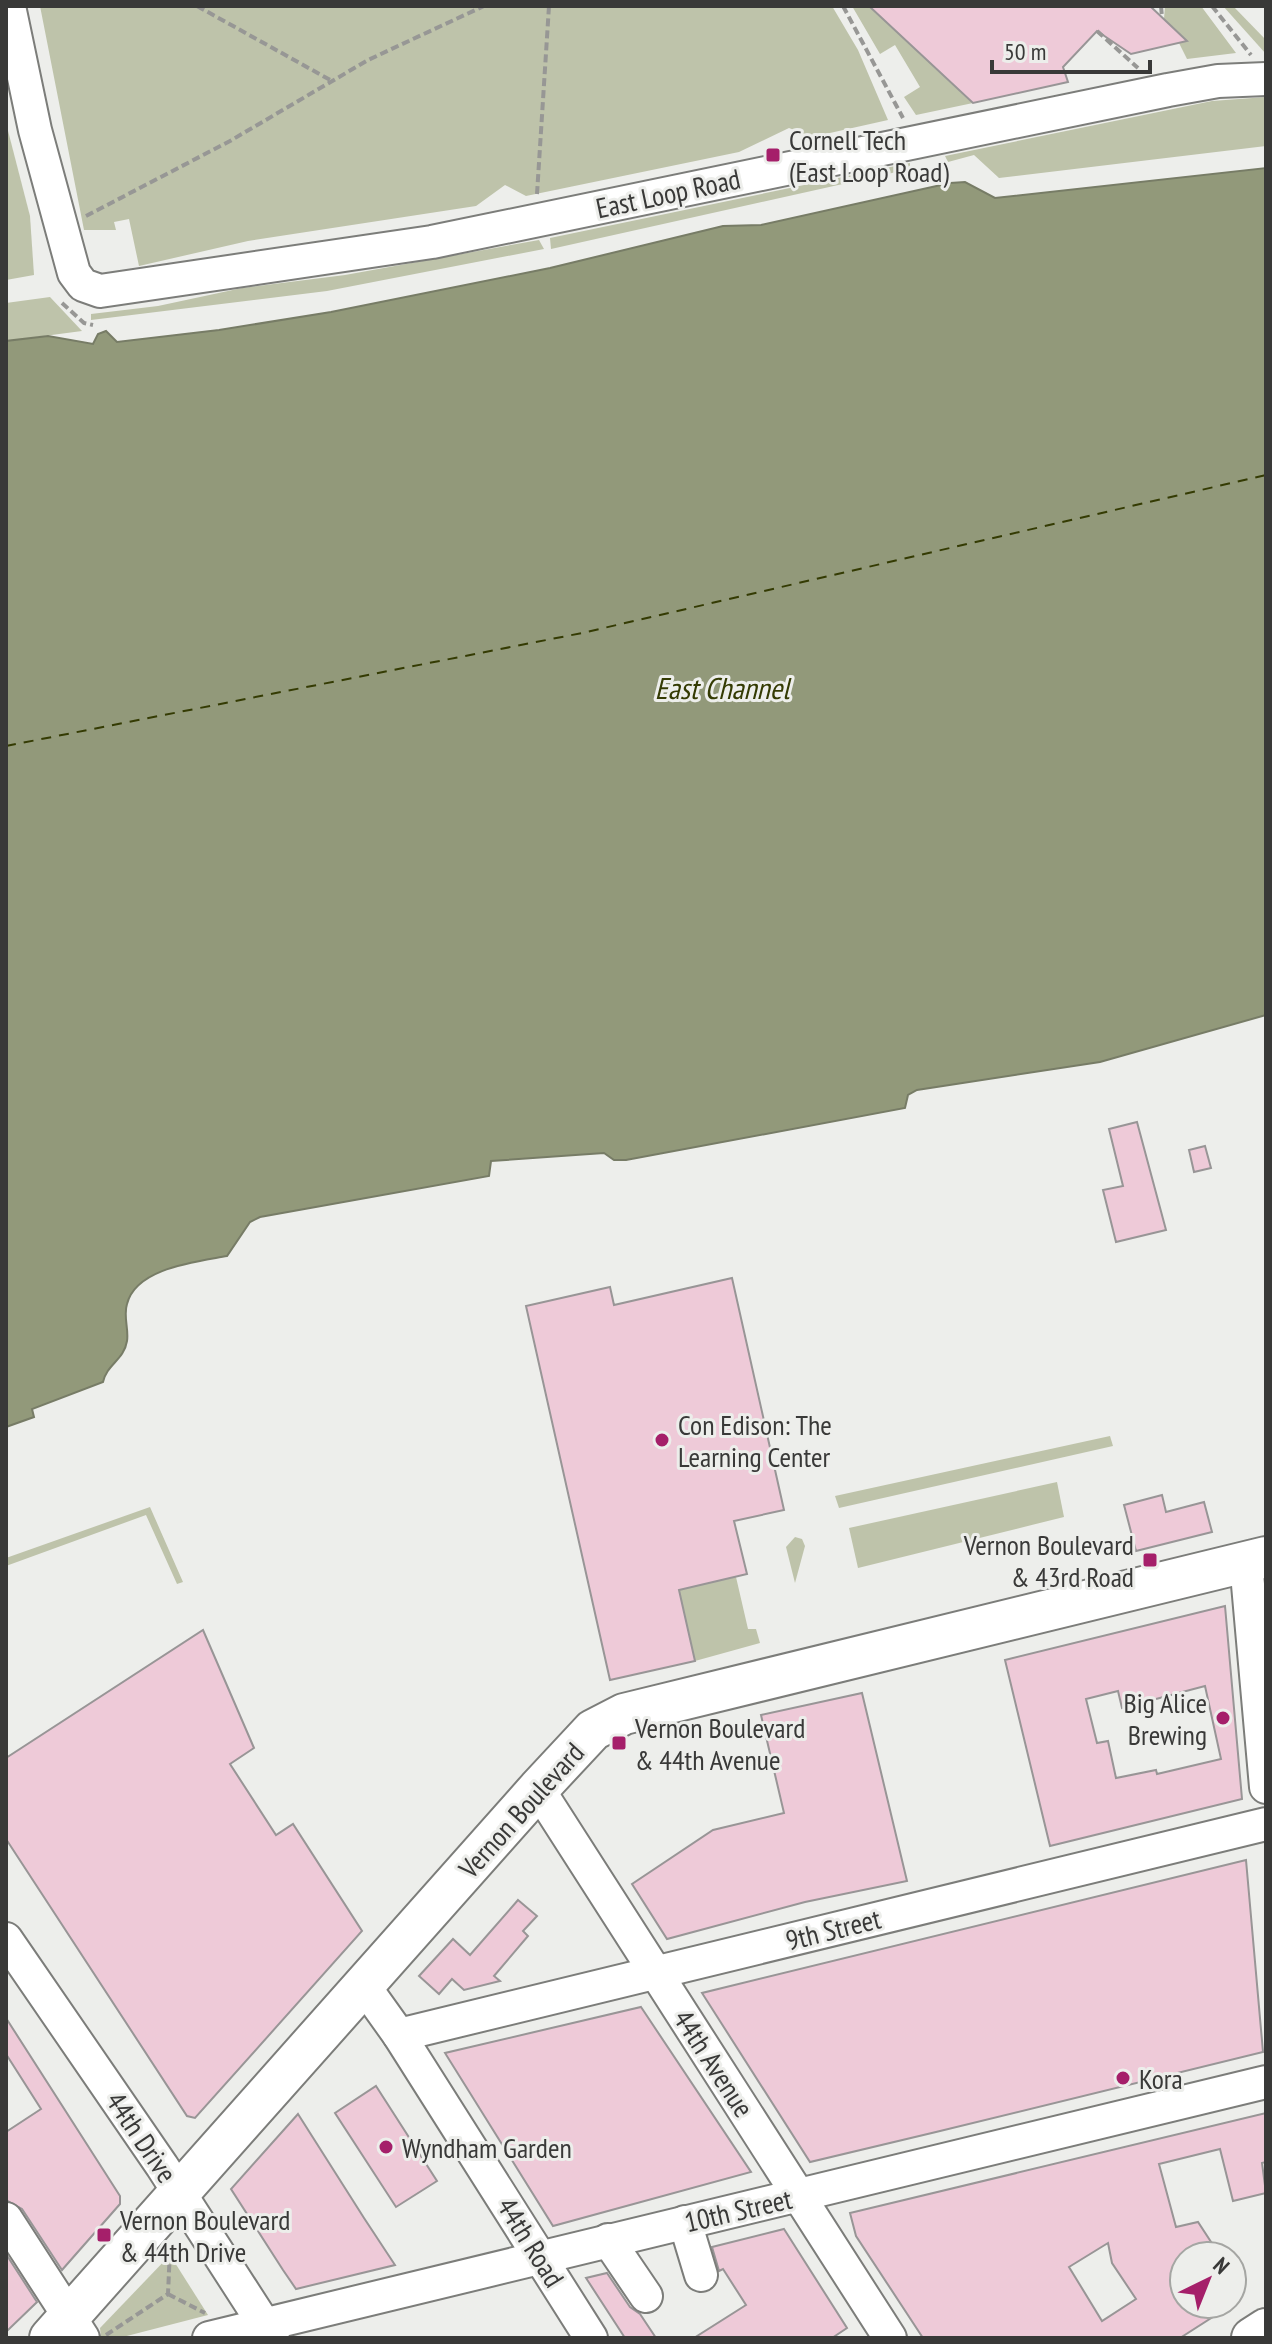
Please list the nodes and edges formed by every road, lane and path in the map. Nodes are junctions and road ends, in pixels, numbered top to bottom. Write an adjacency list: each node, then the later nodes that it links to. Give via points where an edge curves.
1 (9, 6): 16 (street)
2 (197, 6): 12 (path)
3 (484, 6): 12 (path)
4 (549, 6): 14 (path)
5 (843, 6): 13 (path)
6 (1161, 6): 8 (path)
7 (1212, 6): 10 (path)
8 (1162, 17)
9 (1097, 31): 11 (path)
10 (1259, 68): 16 (street, East Loop Road, via 1218,81 391,249 100,291)
11 (1143, 73)
12 (332, 81): 15 (path)
13 (904, 122)
14 (537, 199)
15 (76, 220)
16 (67, 287): 17 (path, via 84,323)
17 (93, 325)
18 (1256, 1560): 19 (street); 20 (main road, Vernon Boulevard, via 615,1717 593,1730)
19 (1266, 1787)
20 (538, 1789): 23 (street, 44th Avenue); 24 (main road, Vernon Boulevard)
21 (1266, 1824): 23 (street, 9th Street)
22 (6, 1939): 27 (street, 44th Drive)
23 (655, 1972): 25 (street, 9th Street); 28 (street, 44th Avenue)
24 (364, 1986): 25 (street, 44th Road); 27 (main road, Vernon Boulevard)
25 (399, 2035): 33 (street, 44th Road)
26 (1266, 2082): 28 (street, 10th Street)
27 (180, 2194): 39 (street, 44th Drive); 40 (main road, Vernon Boulevard)
28 (800, 2196): 30 (street, 10th Street); 42 (street, 44th Avenue)
29 (6, 2219): 40 (street)
30 (685, 2222): 31 (street, 10th Street); 34 (street)
31 (608, 2240): 33 (street, 10th Street); 36 (street)
32 (170, 2255): 35 (path)
33 (539, 2256): 39 (street, 10th Street); 41 (street, 44th Road)
34 (701, 2275)
35 (168, 2294): 37 (path); 40 (path)
36 (646, 2296)
37 (208, 2326): 39 (street, 10th Street)
38 (1266, 2329): 43 (main road)
39 (268, 2331)
40 (76, 2333)
41 (591, 2338)
42 (890, 2338)
43 (1252, 2338)

